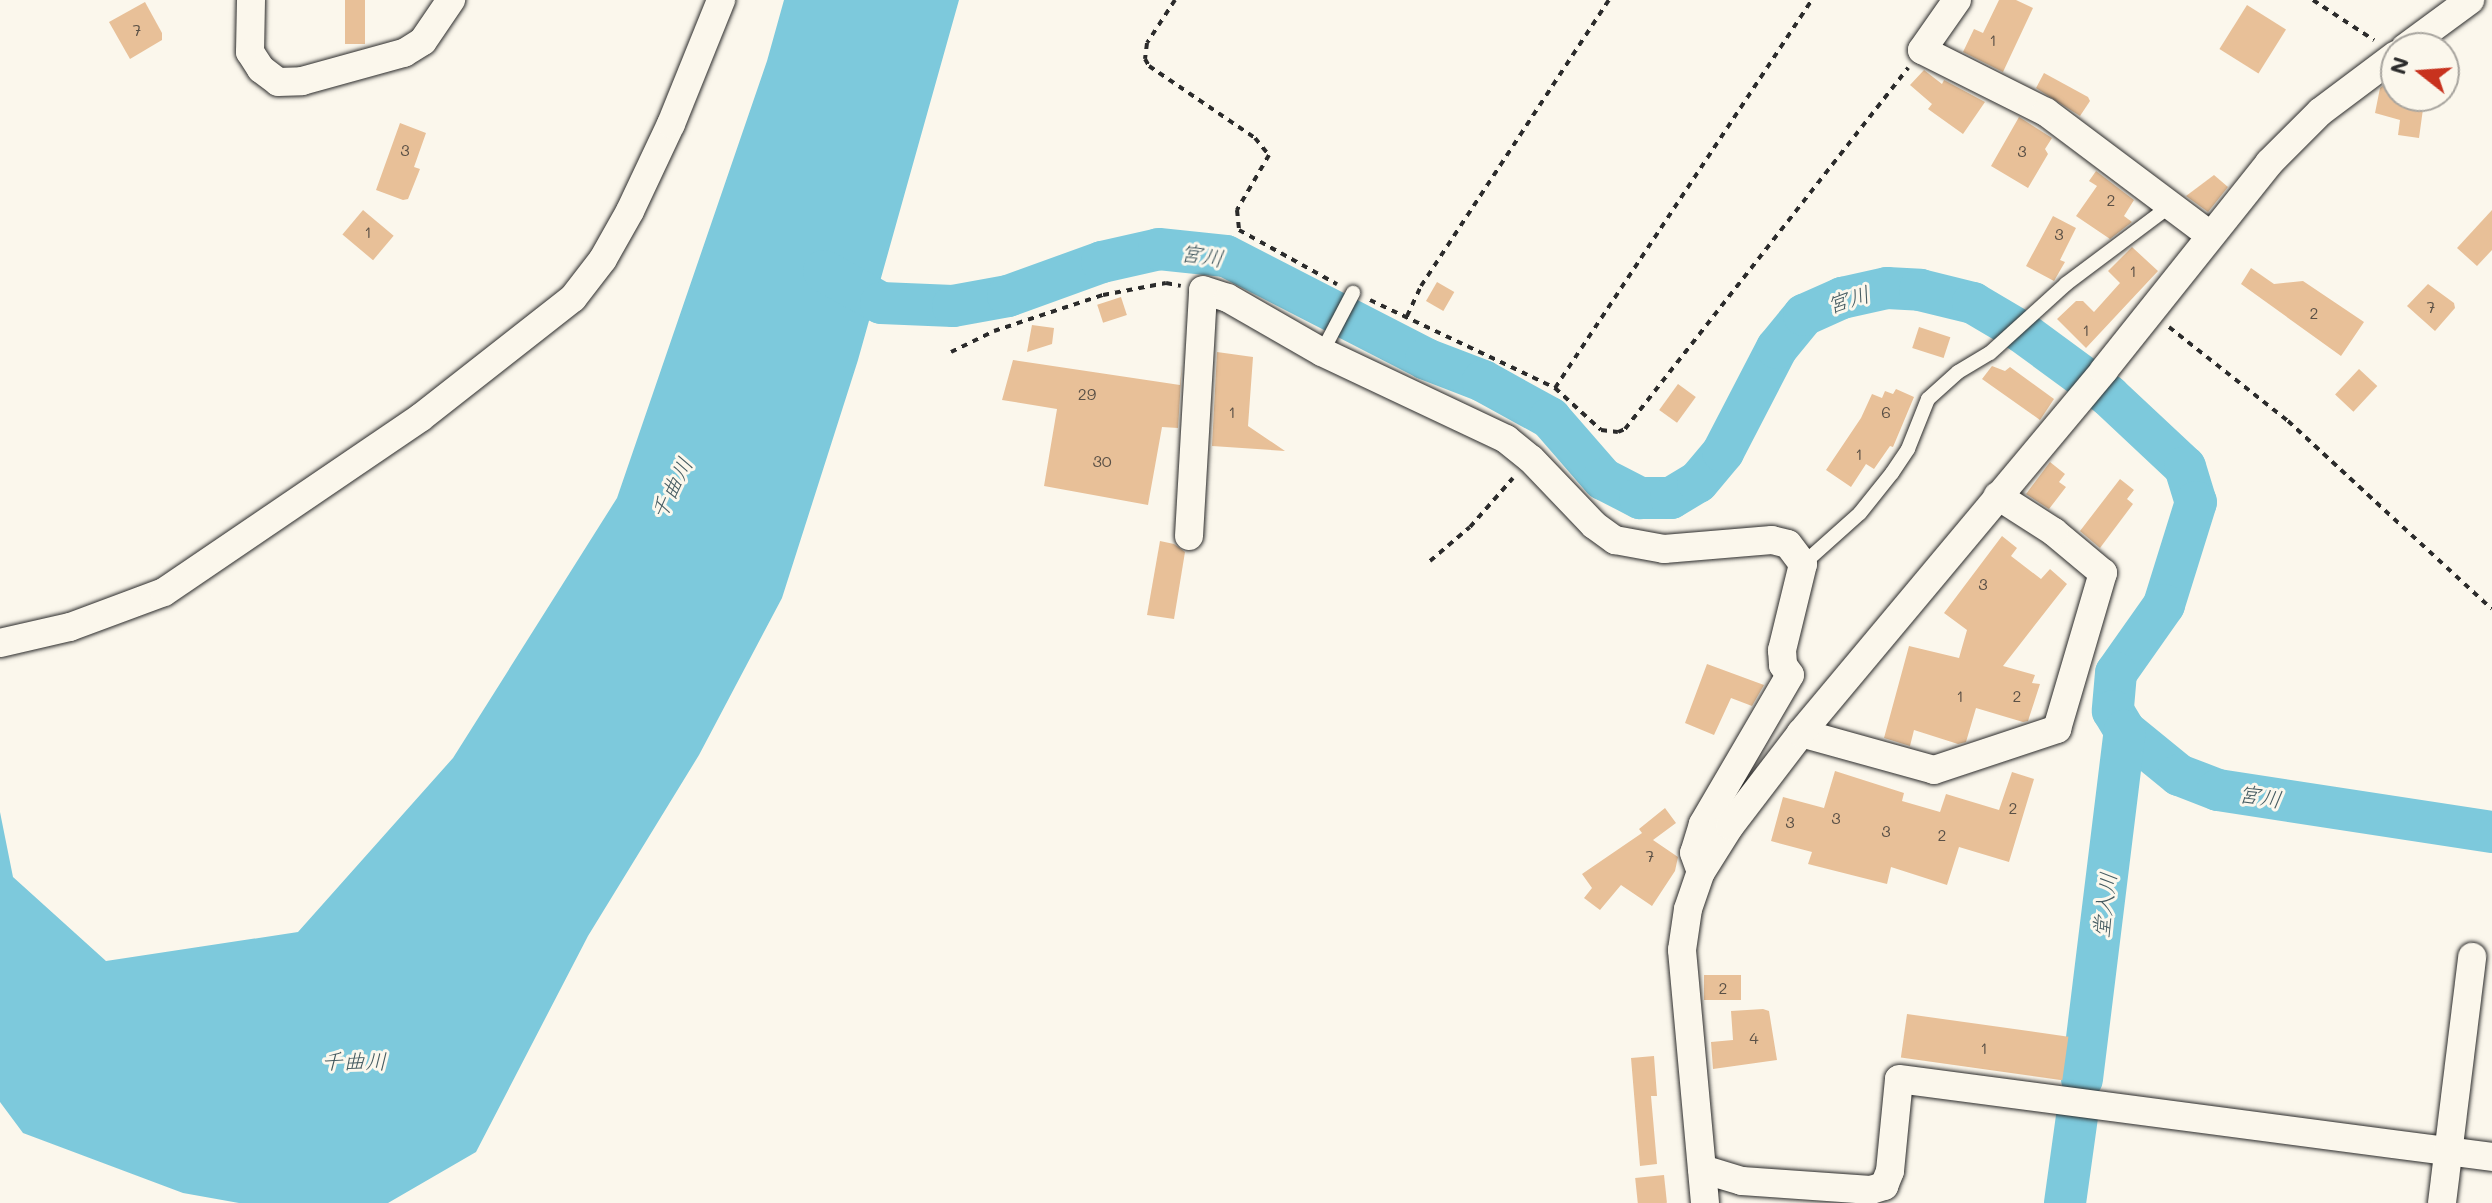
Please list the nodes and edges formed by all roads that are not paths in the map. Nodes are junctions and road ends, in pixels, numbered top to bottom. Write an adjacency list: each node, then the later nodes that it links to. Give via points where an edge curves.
1 (251, 0): 5 (street, via 250,52 278,82 302,81 404,53 423,41)
2 (721, 0): 15 (street, via 630,211 573,298 420,418 164,592 70,627)
3 (1957, 0): 8 (street, via 1922,50 2046,112)
4 (2470, 0): 6 (street)
5 (444, 3)
6 (2422, 32)
7 (2380, 62): 9 (street, via 2269,163)
8 (2170, 206): 9 (street); 14 (lane, via 1928,399 1892,473 1860,513)
9 (2210, 235): 12 (street)
10 (1351, 297): 11 (lane)
11 (1328, 341): 13 (street, via 1203,290); 14 (street, via 1506,439 1615,540 1664,549 1772,540 1788,544)
12 (1998, 496): 17 (street); 18 (street, via 2054,532 2103,573 2057,729 1934,770)
13 (1189, 536)
14 (1803, 564): 16 (street, via 1782,650)
15 (0, 643)
16 (1790, 675): 17 (street); 19 (street, via 1703,824 1694,853)
17 (1834, 691): 18 (street)
18 (1801, 733): 19 (street)
19 (1701, 872): 23 (street, via 1682,950)
20 (2472, 957): 21 (street)
21 (2449, 1152): 22 (street); 24 (street, via 1899,1079 1884,1186); 26 (street)
22 (2492, 1157)
23 (1702, 1169): 24 (street); 25 (street)
24 (1744, 1192)
25 (1705, 1203)
26 (2442, 1203)

